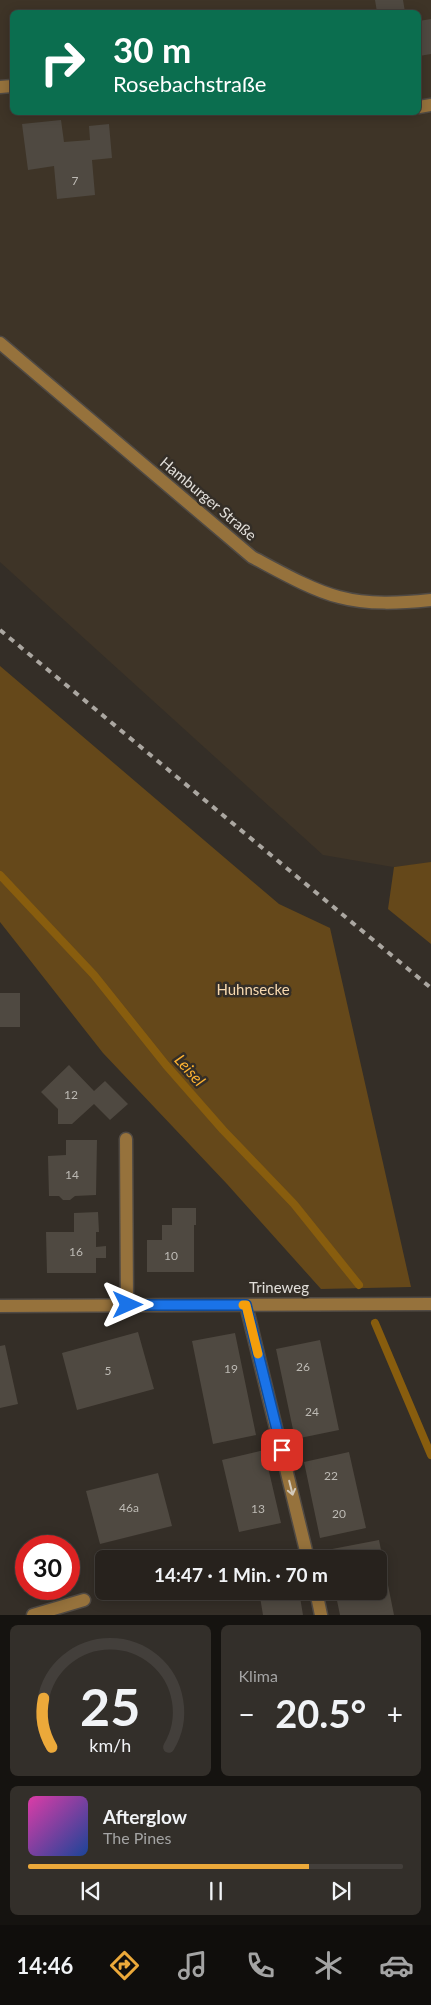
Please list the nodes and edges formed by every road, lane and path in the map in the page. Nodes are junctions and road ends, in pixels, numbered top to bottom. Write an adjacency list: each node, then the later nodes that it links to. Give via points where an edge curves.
1 (0, 343): 2 (street, Hamburger Straße, via 252,557 291,578 339,597 382,603)
2 (431, 600)
3 (126, 1139): 5 (street)
4 (431, 1304): 6 (street, Trineweg)
5 (128, 1305): 6 (street, Trineweg); 7 (street, Trineweg)
6 (246, 1305): 8 (street, one-way to 8)
7 (0, 1306)
8 (306, 1550)
9 (84, 1600): 11 (street)
10 (318, 1600): 12 (street)
11 (33, 1615)
12 (322, 1615)

